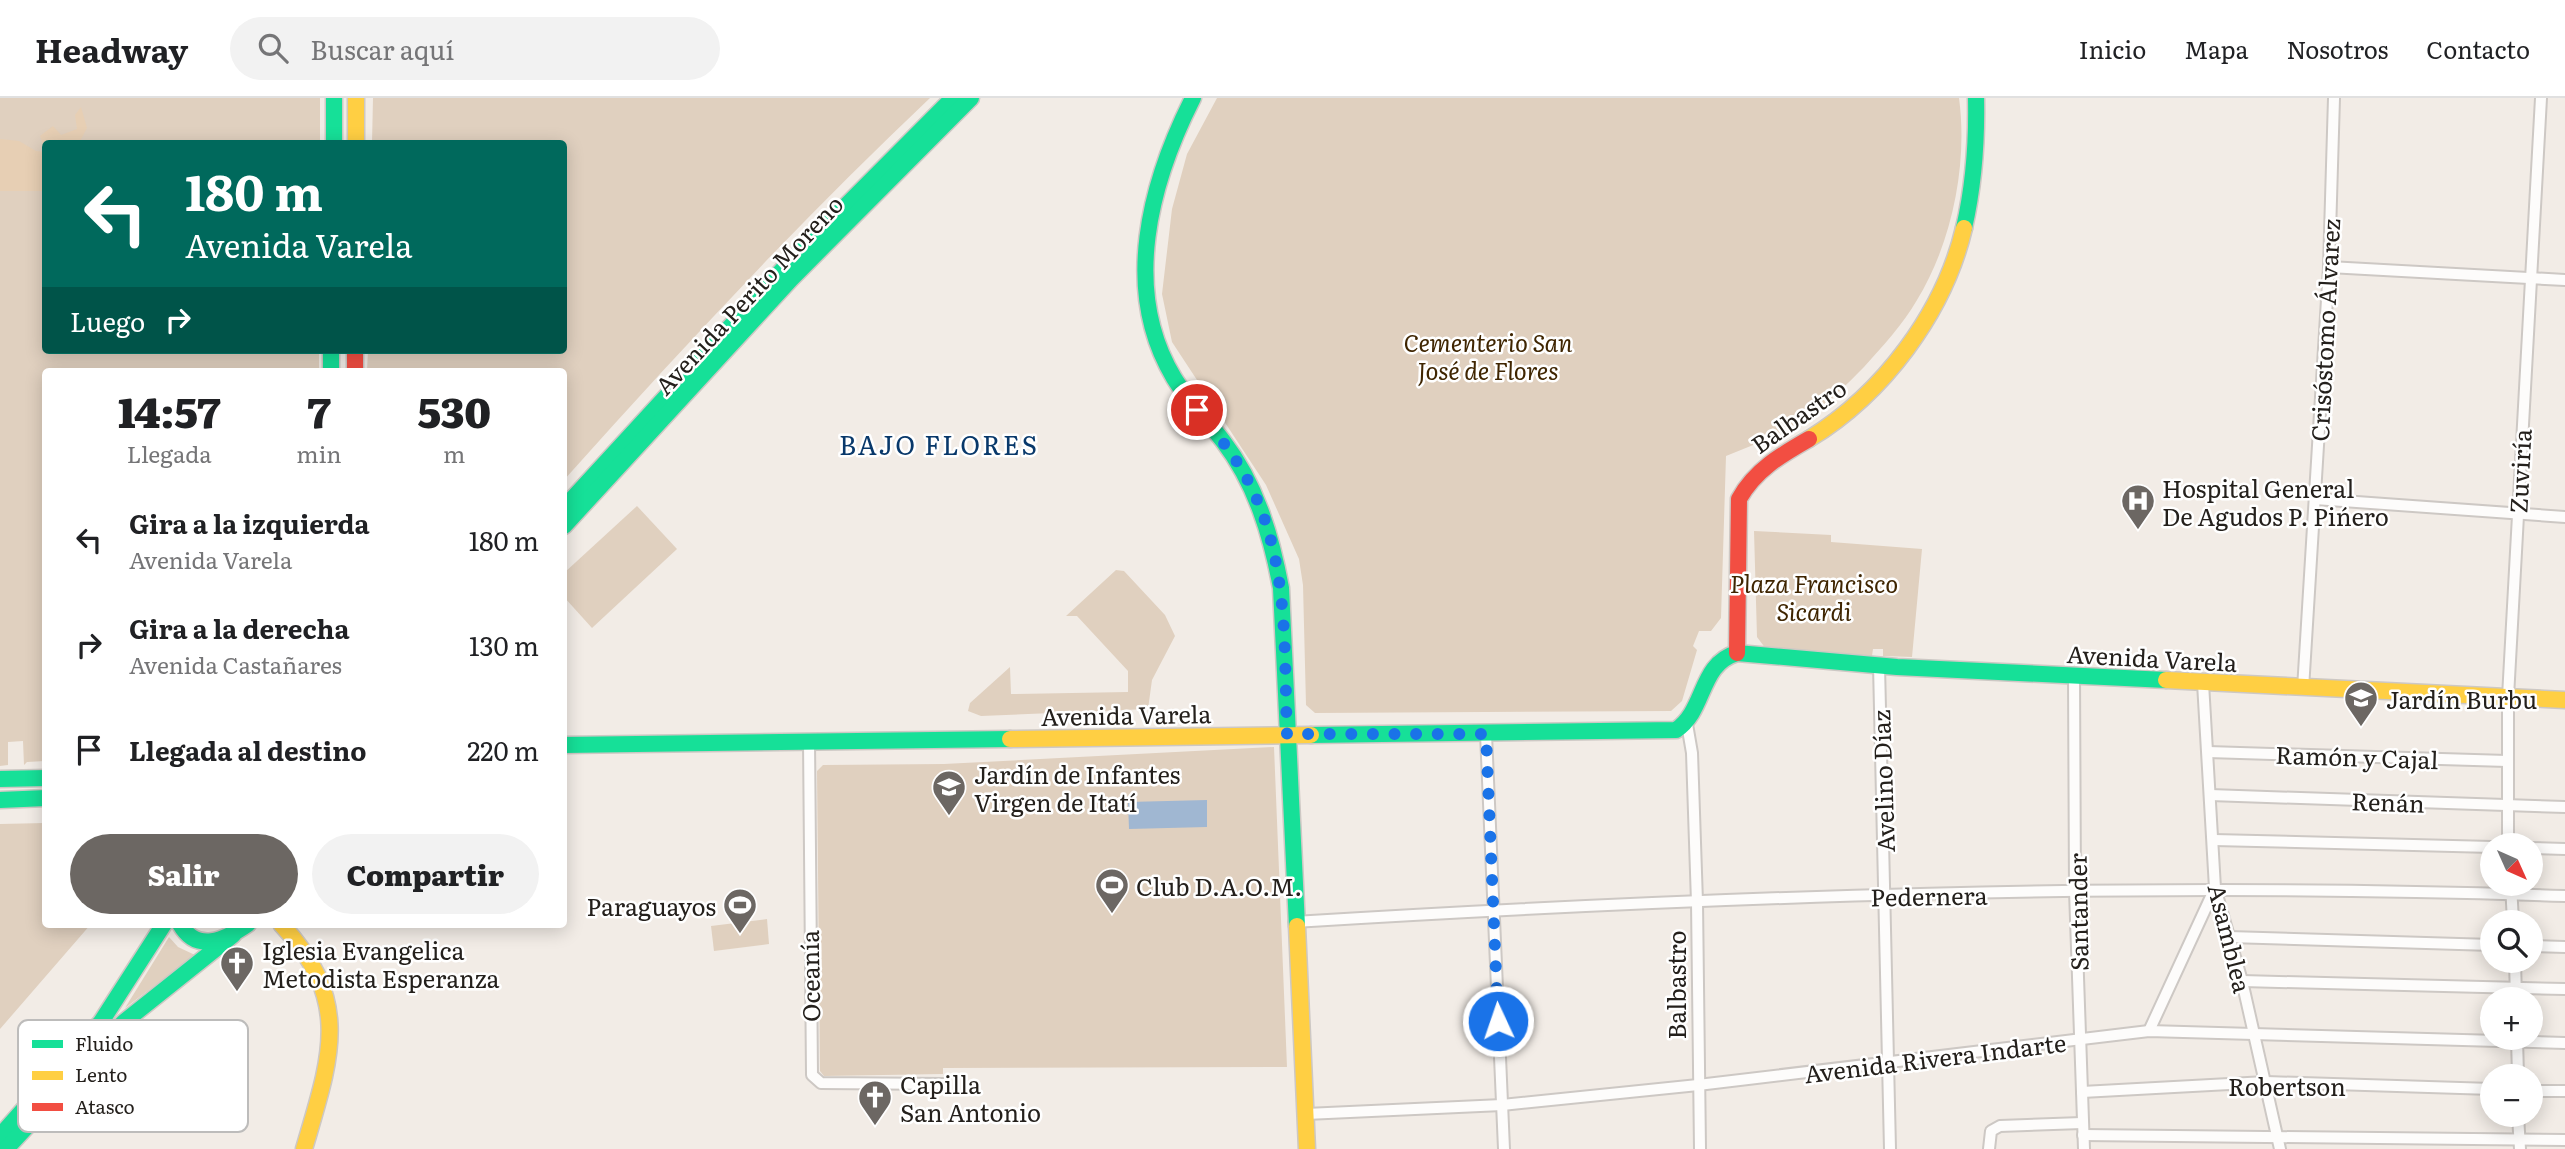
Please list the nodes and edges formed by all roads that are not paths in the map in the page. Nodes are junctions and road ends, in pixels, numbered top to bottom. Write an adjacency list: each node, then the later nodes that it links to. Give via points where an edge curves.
1 (334, 98): 9 (main road)
2 (356, 98): 10 (main road)
3 (953, 98): 15 (main road, Avenida Perito Moreno, via 785,267)
4 (971, 98): 18 (main road, Avenida Perito Moreno, via 791,279)
5 (1193, 98): 27 (main road, via 1174,139 1155,202 1147,245 1149,320 1183,394 1235,458 1269,532 1281,589)
6 (1976, 98): 19 (main road, Balbastro, via 1978,151 1967,221 1927,318 1860,401 1804,444 1758,470 1739,499)
7 (2334, 98): 11 (street, Crisóstomo Álvarez)
8 (2541, 98): 12 (street, Zuviría)
9 (334, 140)
10 (356, 140)
11 (2329, 267): 12 (street); 14 (street, Crisóstomo Álvarez)
12 (2530, 278): 13 (street); 16 (street, Zuviría)
13 (2565, 280)
14 (2315, 499): 16 (street); 23 (street, Crisóstomo Álvarez)
15 (567, 505)
16 (2516, 514): 17 (street); 24 (street, Zuviría)
17 (2565, 517)
18 (567, 523)
19 (1737, 653): 20 (main road, Avenida Varela); 26 (main road, via 1715,664)
20 (1879, 665): 21 (main road, Avenida Varela); 49 (street, Avelino Díaz)
21 (2074, 675): 22 (main road, Avenida Varela); 47 (street, Santander)
22 (2203, 682): 23 (main road, Avenida Varela); 31 (street, Asamblea)
23 (2303, 688): 24 (main road, Avenida Varela)
24 (2508, 697): 25 (main road, Avenida Varela); 32 (street, Zuviría)
25 (2565, 701)
26 (1687, 724): 28 (main road, Avenida Varela, via 1676,730); 51 (street, Balbastro)
27 (1287, 734): 28 (main road, Avenida Varela); 29 (main road, Avenida Varela); 53 (main road)
28 (1486, 734): 52 (street)
29 (808, 741): 30 (main road, Avenida Varela); 77 (street, Oceanía, via 811,1076 821,1083)
30 (567, 745)
31 (2208, 752): 32 (street, Ramón y Cajal); 35 (street, Asamblea)
32 (2507, 761): 38 (street, Zuviría)
33 (42, 778): 34 (main road)
34 (0, 779)
35 (2210, 795): 38 (street, Renán); 41 (street, Asamblea)
36 (42, 798): 37 (main road)
37 (0, 800)
38 (2507, 806): 39 (street, Renán); 40 (street, Zuviría)
39 (2565, 807)
40 (2508, 833)
41 (2214, 840): 42 (street); 45 (street, Asamblea)
42 (2480, 847)
43 (2543, 848): 44 (street)
44 (2565, 849)
45 (2215, 888): 46 (street, Pedernera); 47 (street, Pedernera); 59 (street, Asamblea); 69 (street)
46 (2480, 889)
47 (2075, 891): 49 (street, Pedernera); 72 (street, Santander)
48 (2543, 893): 50 (street, Pedernera)
49 (1886, 896): 51 (street, Pedernera); 75 (street, Avelino Díaz)
50 (2565, 896)
51 (1697, 902): 52 (street, Pedernera); 78 (street, Balbastro)
52 (1493, 909): 53 (street, Pedernera); 83 (street)
53 (1294, 922): 84 (main road)
54 (161, 928): 67 (main road)
55 (182, 928): 58 (main road, via 198,942 213,943)
56 (243, 928): 58 (main road)
57 (285, 928): 95 (main road, via 317,967 331,1024 327,1065)
58 (233, 935): 68 (main road)
59 (2229, 937): 60 (street); 63 (street, Asamblea)
60 (2480, 945)
61 (2543, 946): 62 (street)
62 (2565, 947)
63 (2242, 981): 65 (street); 70 (street, Asamblea)
64 (2565, 989): 66 (street)
65 (2480, 991)
66 (2543, 991)
67 (102, 1020)
68 (127, 1020)
69 (2149, 1031): 70 (street, Avenida Rivera Indarte); 72 (street, Avenida Rivera Indarte)
70 (2254, 1033): 71 (street, Avenida Rivera Indarte); 76 (street, Asamblea)
71 (2480, 1038)
72 (2080, 1039): 75 (street, Avenida Rivera Indarte); 82 (street, Santander)
73 (2543, 1041): 74 (street, Avenida Rivera Indarte)
74 (2565, 1043)
75 (1889, 1063): 78 (street, Avenida Rivera Indarte); 99 (street, Avelino Díaz)
76 (2266, 1082): 79 (street, Robertson); 82 (street, Robertson); 91 (street, Asamblea)
77 (944, 1084)
78 (1698, 1085): 83 (street, Avenida Rivera Indarte); 98 (street, Balbastro)
79 (2480, 1089)
80 (2543, 1091): 81 (street)
81 (2565, 1091)
82 (2082, 1092): 86 (street, Santander)
83 (1502, 1105): 84 (street, Avenida Rivera Indarte); 97 (street)
84 (1306, 1114): 96 (main road)
85 (18, 1116): 90 (main road)
86 (2082, 1123): 89 (street, Santander); 100 (street, via 2000,1126 1992,1131)
87 (2518, 1127): 93 (street)
88 (22, 1132): 94 (main road)
89 (2084, 1135): 91 (street); 101 (street, Santander)
90 (0, 1136)
91 (2277, 1137): 93 (street); 102 (street, Asamblea)
92 (2565, 1140): 93 (street)
93 (2519, 1145)
94 (6, 1149)
95 (303, 1149)
96 (1307, 1149)
97 (1504, 1149)
98 (1700, 1149)
99 (1891, 1149)
100 (1989, 1149)
101 (2084, 1149)
102 (2280, 1149)

